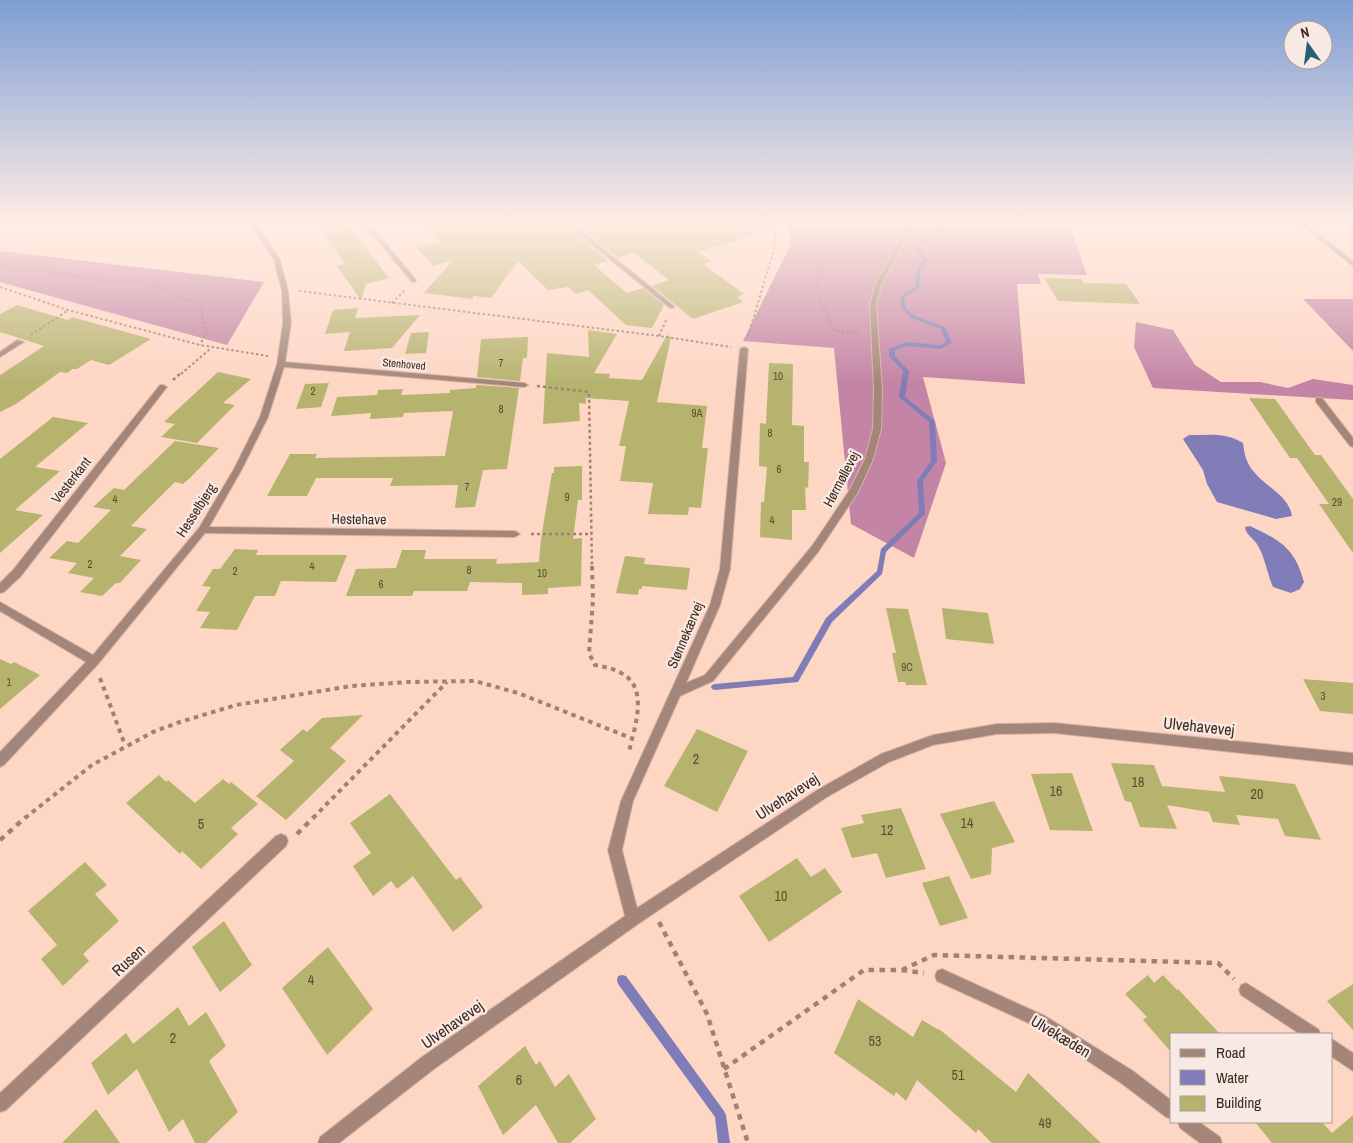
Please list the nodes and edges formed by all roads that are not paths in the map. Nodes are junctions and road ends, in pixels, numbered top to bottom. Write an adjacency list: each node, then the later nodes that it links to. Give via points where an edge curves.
1 (281, 277): 10 (street, Hesselbjerg, via 287,323)
2 (411, 277): 5 (street)
3 (635, 277): 6 (street)
4 (882, 277): 20 (street, Hørmøllevej, via 873,305 877,429 869,459 853,492 815,549 709,678)
5 (414, 281)
6 (672, 307)
7 (20, 342): 9 (street)
8 (744, 349): 20 (street, Stønnekærvej, via 725,569 715,605)
9 (0, 355)
10 (281, 364): 11 (street, Stenhoved); 15 (street, Hesselbjerg, via 264,417)
11 (524, 385)
12 (163, 388): 17 (street, Vesterkant, via 17,573)
13 (1319, 400): 14 (street)
14 (1353, 444)
15 (202, 530): 16 (street, Hestehave); 19 (street, Hesselbjerg)
16 (515, 534)
17 (0, 589)
18 (0, 606): 19 (street)
19 (94, 661): 22 (street, Hesselbjerg)
20 (677, 692): 24 (street, Stønnekærvej, via 627,801 615,850)
21 (1353, 759): 24 (street, Ulvehavevej, via 1054,728 997,729 933,740 885,758 823,793)
22 (0, 760)
23 (280, 841): 30 (street, Rusen)
24 (633, 919): 33 (street, Ulvehavevej, via 428,1063)
25 (942, 976): 31 (street, Ulvekæden, via 1040,1021 1127,1077)
26 (1246, 990): 27 (street)
27 (1311, 1033)
28 (1333, 1048): 29 (street)
29 (1353, 1063)
30 (0, 1104)
31 (1170, 1109)
32 (1187, 1123): 34 (street)
33 (326, 1143)
34 (1214, 1143)

